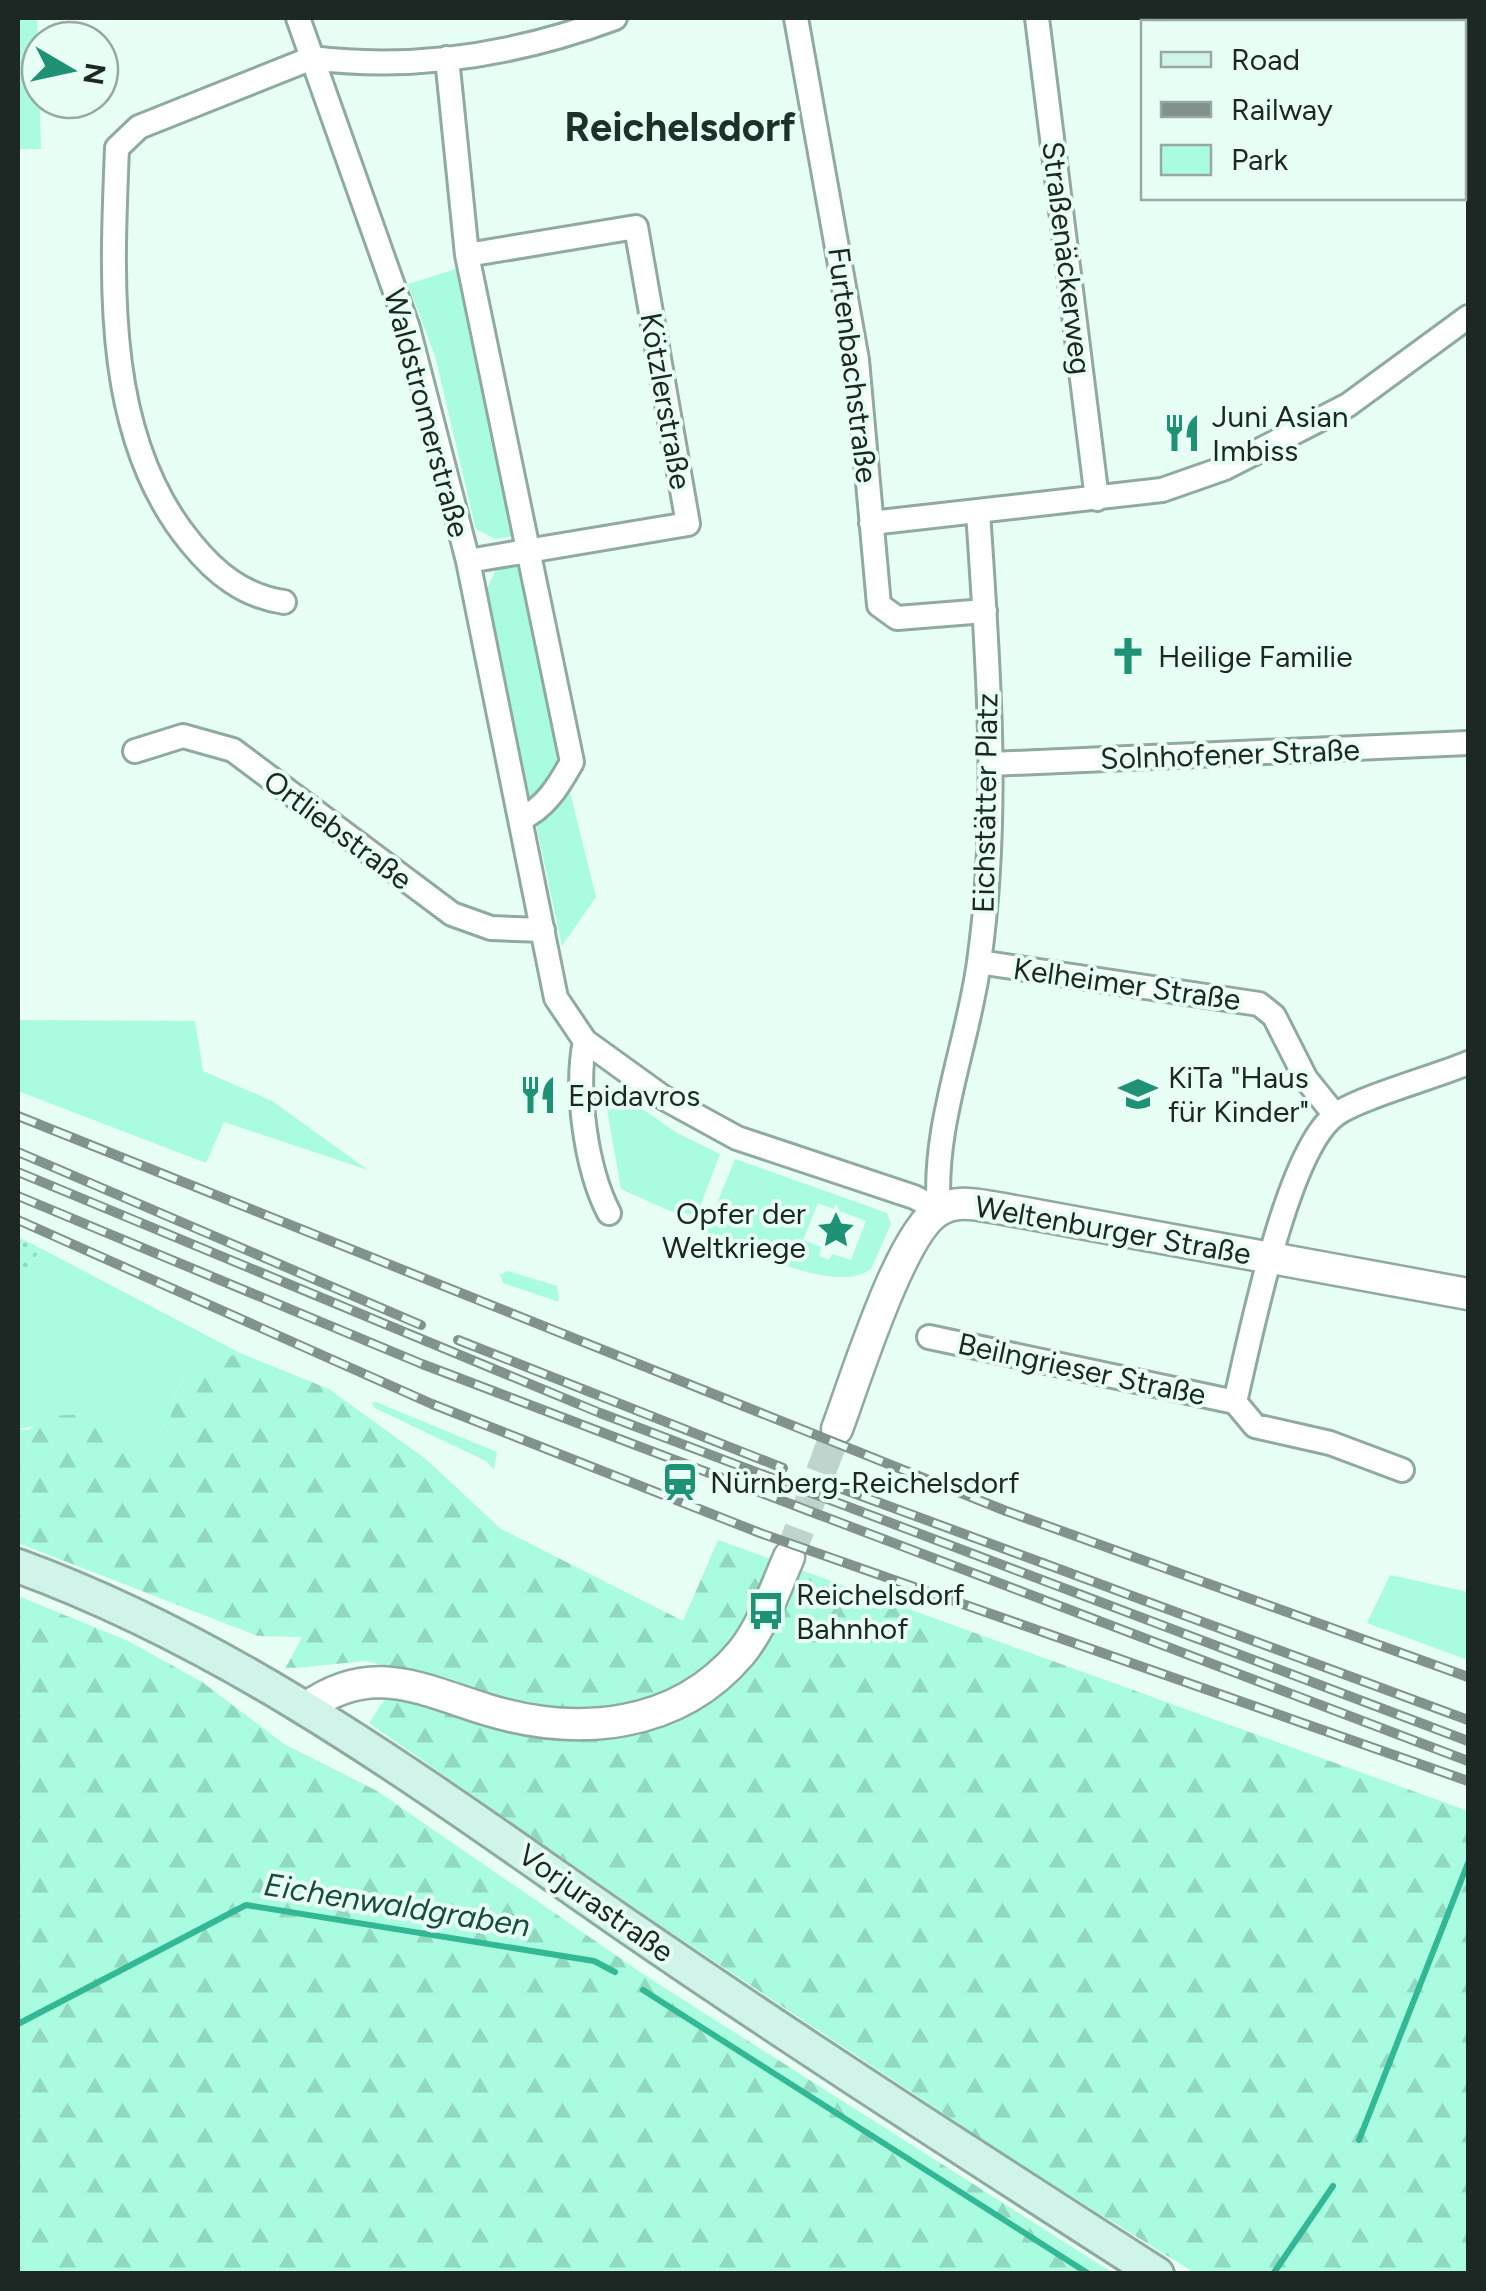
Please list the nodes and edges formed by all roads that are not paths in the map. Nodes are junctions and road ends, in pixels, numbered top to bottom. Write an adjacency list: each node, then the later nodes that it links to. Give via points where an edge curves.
1 (298, 18): 5 (street, Waldstromerstraße)
2 (615, 18): 6 (street, via 493,56)
3 (796, 18): 11 (street, Furtenbachstraße, via 854,344)
4 (1037, 18): 9 (street, Straßenäckerweg)
5 (312, 58): 6 (street); 13 (street, Waldstromerstraße, via 408,328); 14 (street, via 139,127 116,148 112,267 124,388 142,457 168,512 209,564 240,588)
6 (447, 58): 7 (street)
7 (467, 255): 12 (street); 12 (street, Kötzlerstraße, via 636,227 688,524)
8 (1468, 317): 9 (street, via 1348,405 1263,451 1162,490)
9 (1097, 499): 10 (street)
10 (978, 512): 11 (street); 15 (street, Eichstätter Platz)
11 (872, 523): 15 (street, Furtenbachstraße, via 879,605 898,618)
12 (529, 550): 13 (street, Kötzlerstraße); 19 (street, via 572,762 556,789)
13 (468, 561): 19 (street, Waldstromerstraße)
14 (284, 602)
15 (985, 611): 18 (street, Eichstätter Platz)
16 (1468, 743): 18 (street, Solnhofener Straße)
17 (135, 751): 20 (street, Ortliebstraße, via 184,736 233,750 452,914 491,928)
18 (991, 764): 21 (street, Eichstätter Platz)
19 (520, 819): 20 (street, Waldstromerstraße)
20 (543, 930): 22 (street, Waldstromerstraße, via 556,998)
21 (979, 962): 25 (street, Kelheimer Straße, via 1259,1004 1274,1016 1306,1079); 26 (street, Eichstätter Platz, via 939,1151)
22 (586, 1041): 26 (street, Waldstromerstraße, via 664,1098 738,1138); 27 (street, via 578,1077 600,1195)
23 (1464, 1065): 24 (street); 25 (street)
24 (1468, 1091)
25 (1334, 1115): 28 (street, Beilngrieser Straße, via 1306,1158)
26 (938, 1210): 28 (street, Weltenburger Straße, via 966,1203); 32 (street, Weltenburger Straße, via 890,1291)
27 (610, 1213)
28 (1268, 1258): 29 (street, Weltenburger Straße); 31 (street, Beilngrieser Straße)
29 (1468, 1294)
30 (929, 1338): 31 (street, Beilngrieser Straße)
31 (1236, 1402): 33 (street, Beilngrieser Straße, via 1254,1426 1330,1443)
32 (837, 1430)
33 (1402, 1470)
34 (788, 1557): 36 (street, via 742,1651 714,1678 654,1714 565,1726 374,1680 338,1688)
35 (18, 1566): 36 (main road, Vorjurastraße, via 140,1617)
36 (307, 1707): 37 (main road, Vorjurastraße, via 734,1998)
37 (1157, 2274)

